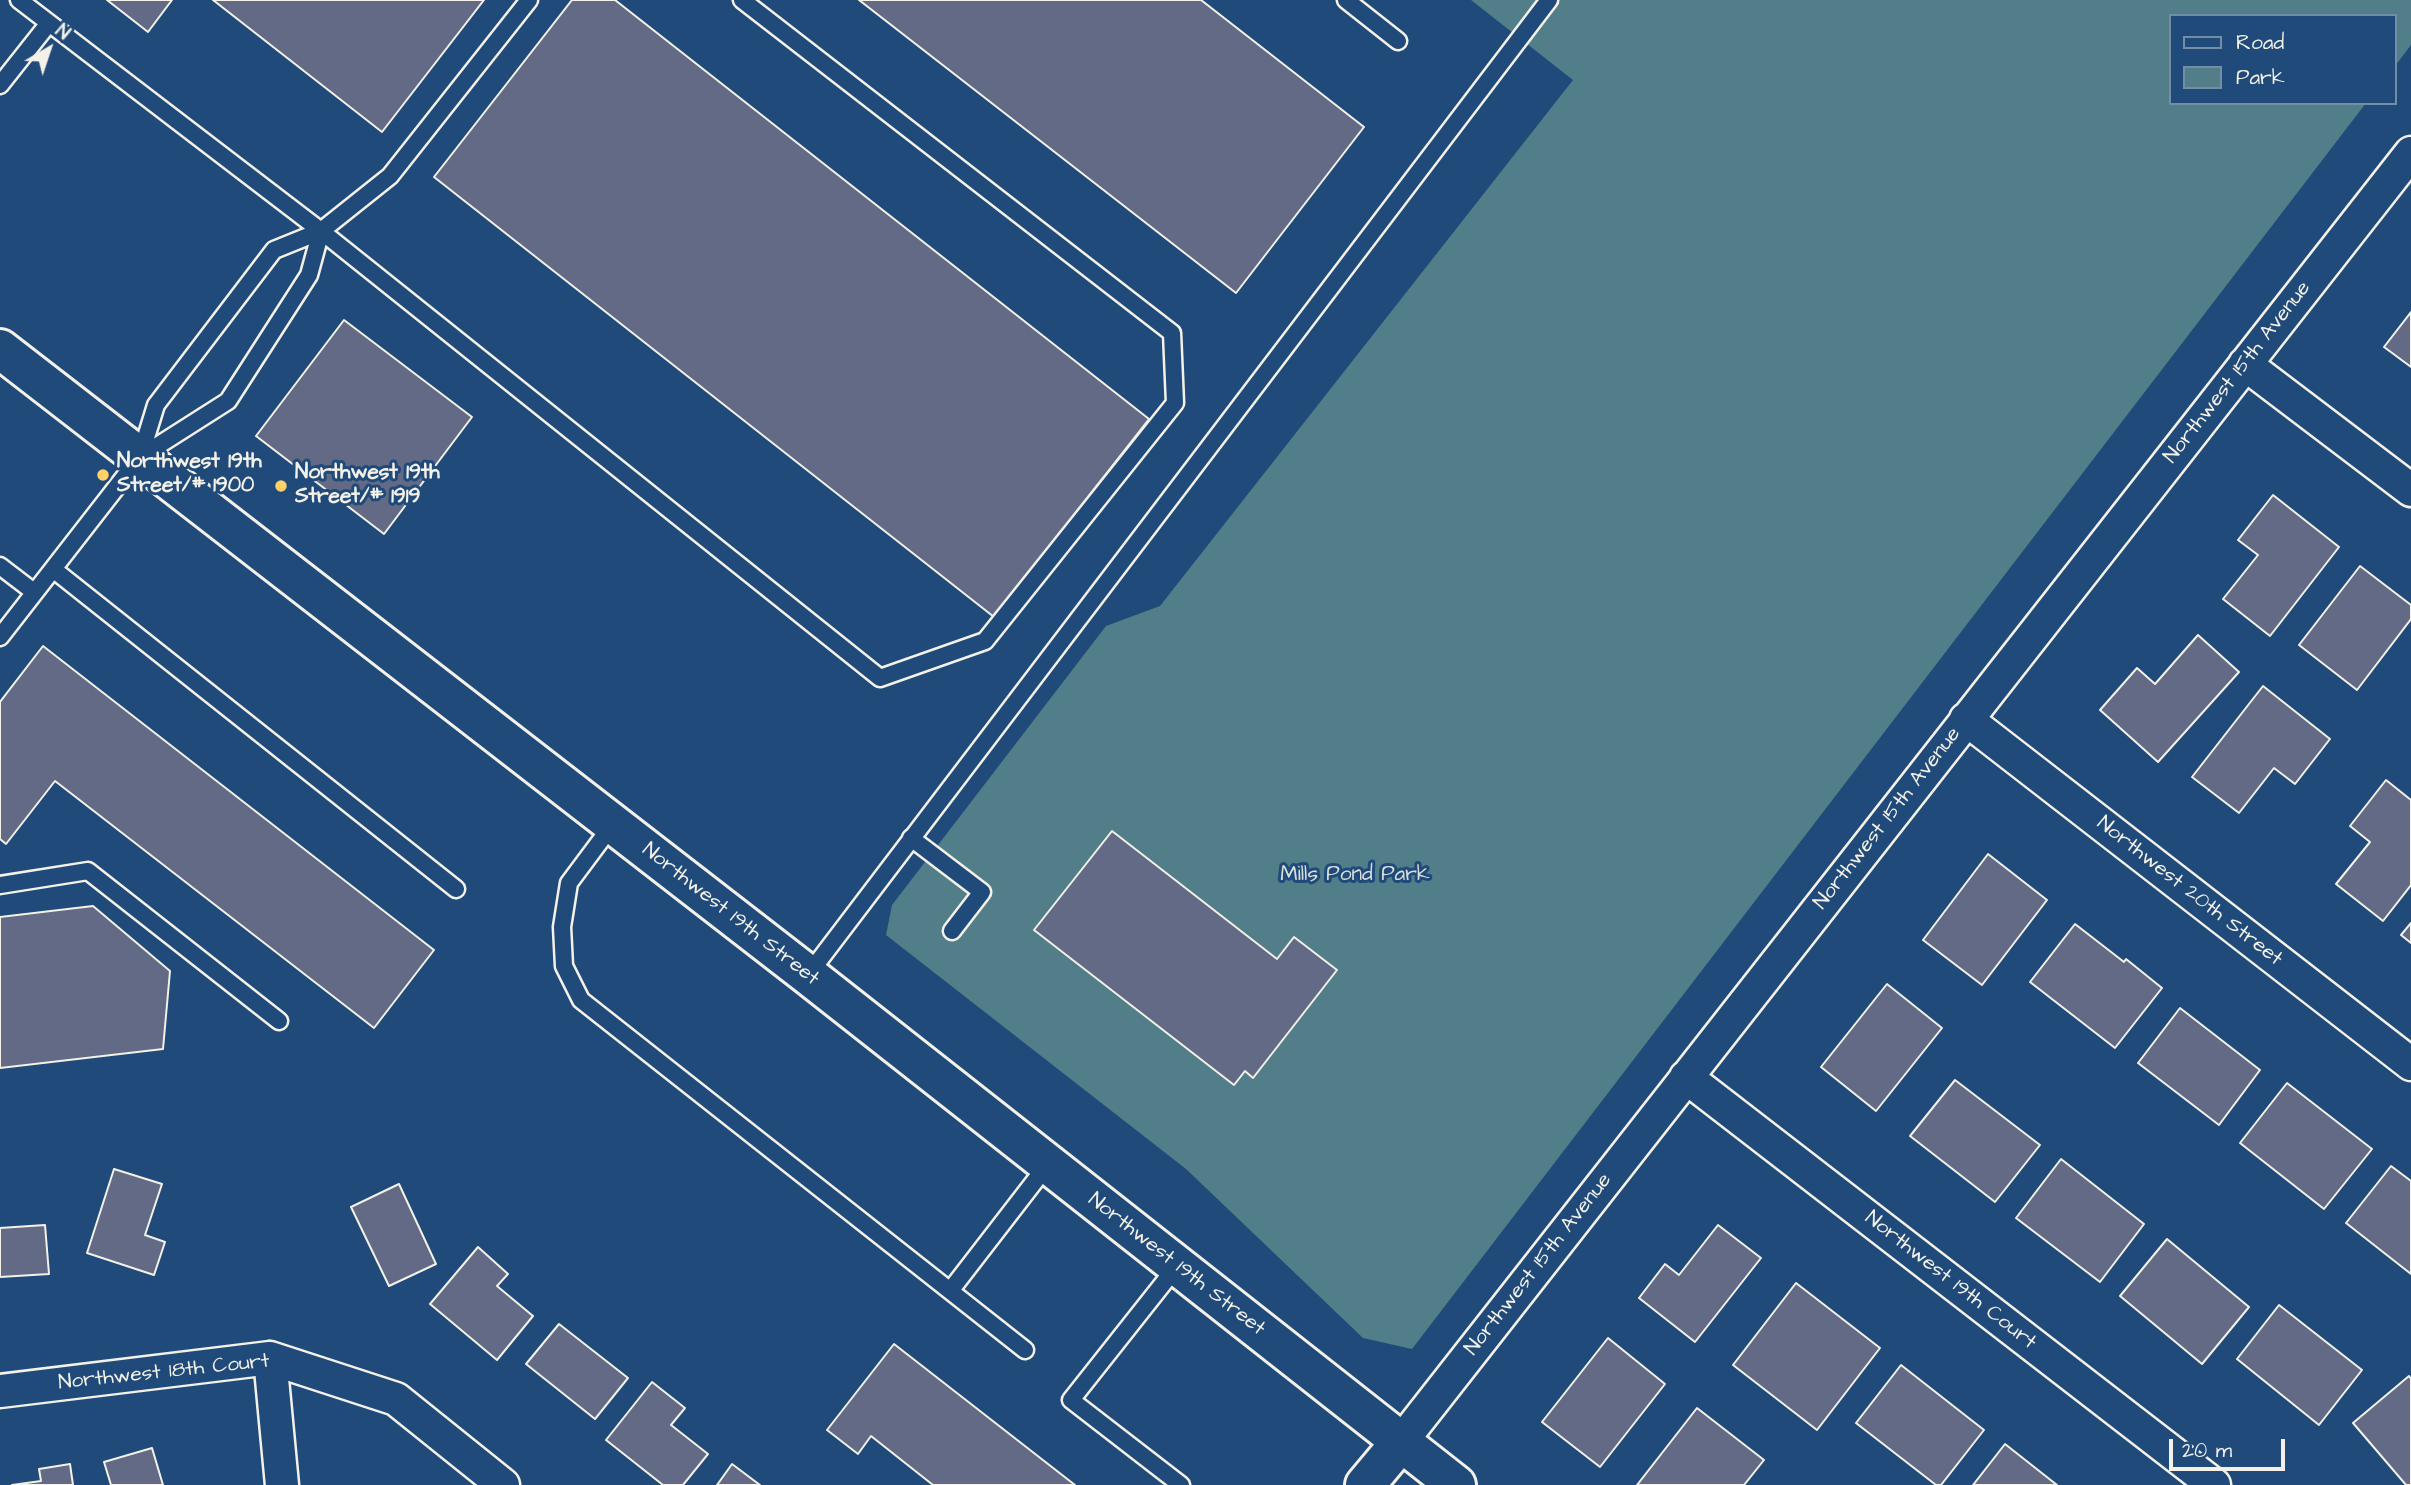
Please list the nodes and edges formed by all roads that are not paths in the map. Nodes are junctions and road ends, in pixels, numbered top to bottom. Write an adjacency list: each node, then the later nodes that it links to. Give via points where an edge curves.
1 (19, 0): 6 (lane)
2 (529, 0): 10 (lane, via 390,176)
3 (742, 0): 10 (lane, via 1172,333 1175,403 985,641 880,678)
4 (1346, 0): 7 (lane)
5 (1549, 0): 21 (lane)
6 (49, 23): 8 (lane); 10 (lane)
7 (1398, 41)
8 (0, 85)
9 (2411, 153): 12 (street, Northwest 15th Avenue)
10 (321, 232): 13 (lane, via 309,275 228,401); 13 (lane, via 274,250 156,405)
11 (0, 349): 13 (street, Northwest 19th Street)
12 (2245, 364): 14 (street); 19 (street, Northwest 15th Avenue)
13 (140, 457): 16 (lane); 20 (street, Northwest 19th Street)
14 (2411, 490)
15 (0, 566): 17 (lane)
16 (52, 569): 17 (lane); 23 (lane)
17 (34, 592): 18 (lane)
18 (0, 637)
19 (1966, 719): 27 (street, Northwest 20th Street); 28 (street, Northwest 15th Avenue)
20 (613, 824): 25 (street, Northwest 19th Street); 31 (lane, via 569,883 562,928 564,966 581,1000)
21 (911, 838): 24 (lane, via 982,892); 25 (lane)
22 (0, 885): 26 (lane, via 88,871)
23 (456, 889)
24 (952, 931)
25 (808, 975): 29 (street, Northwest 19th Street)
26 (279, 1021)
27 (2411, 1064)
28 (1686, 1077): 35 (street, Northwest 15th Avenue); 41 (street, Northwest 19th Court)
29 (1048, 1164): 30 (street, Northwest 19th Street); 31 (lane)
30 (1177, 1266): 35 (street, Northwest 19th Street); 38 (lane, via 1071,1400)
31 (950, 1291): 32 (lane)
32 (1025, 1350)
33 (270, 1359): 34 (street, Northwest 18th Court); 36 (street); 37 (street, Northwest 18th Court, via 396,1399)
34 (0, 1391)
35 (1401, 1442): 39 (street, Northwest 15th Avenue); 40 (street, Northwest 19th Street)
36 (282, 1485)
37 (503, 1485)
38 (1181, 1485)
39 (1366, 1485)
40 (1456, 1485)
41 (2214, 1485)

